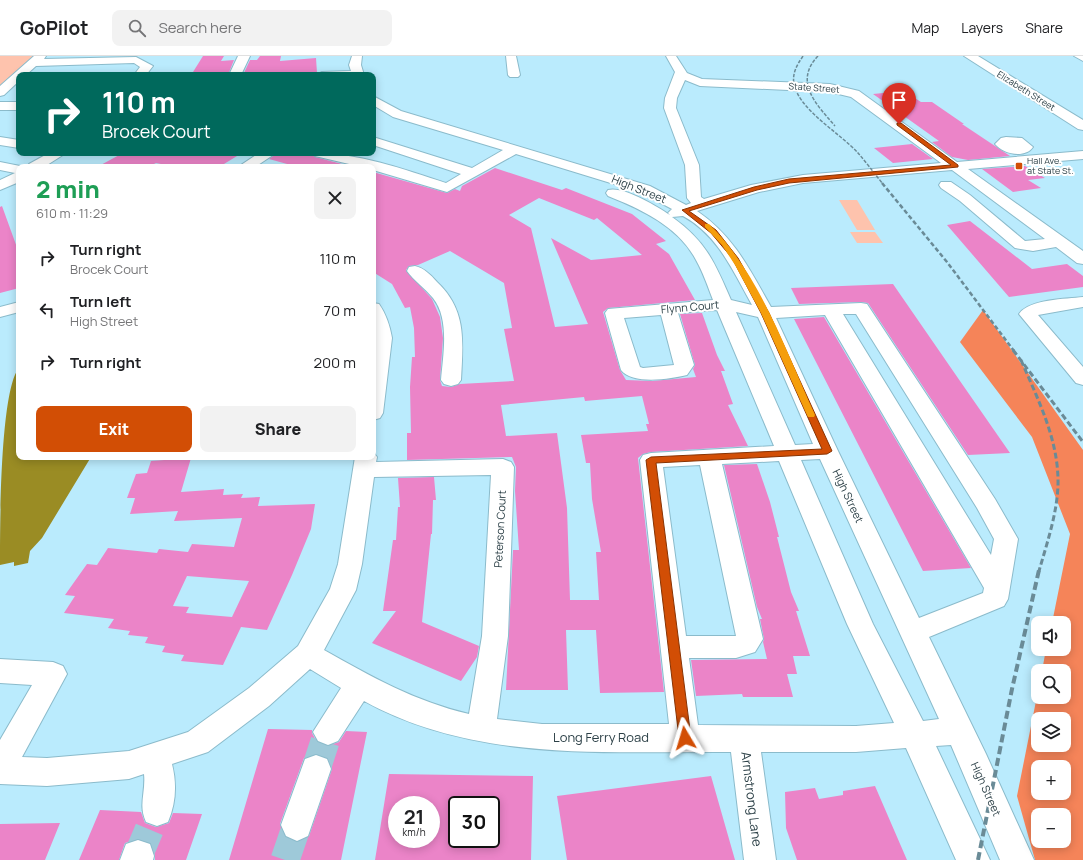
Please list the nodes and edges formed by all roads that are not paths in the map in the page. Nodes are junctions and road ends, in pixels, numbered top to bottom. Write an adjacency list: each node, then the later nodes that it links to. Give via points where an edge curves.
1 (244, 56): 11 (street)
2 (511, 56): 14 (street)
3 (671, 56): 13 (street)
4 (970, 56): 22 (street, Elizabeth Street)
5 (1079, 56): 6 (street)
6 (1083, 58)
7 (37, 59): 9 (street); 10 (street, via 136,60 147,66)
8 (353, 69): 12 (street)
9 (22, 72)
10 (142, 72)
11 (236, 72)
12 (338, 72)
13 (680, 73): 16 (street, State Street, via 695,81); 17 (street)
14 (514, 75)
15 (16, 78): 18 (street)
16 (722, 84): 17 (street, via 686,87); 37 (street, State Street, via 824,88 851,92)
17 (674, 91): 43 (street, via 670,99 670,108 692,165)
18 (0, 92)
19 (0, 106): 20 (street)
20 (16, 106)
21 (377, 112): 26 (street, High Street, via 403,116); 31 (street, High Street, via 398,126)
22 (1083, 126)
23 (0, 141): 25 (street)
24 (376, 142): 39 (street)
25 (16, 144)
26 (516, 149): 31 (street); 43 (street, High Street)
27 (1083, 155): 37 (street)
28 (54, 156): 32 (street)
29 (264, 156): 33 (street)
30 (333, 156): 34 (street)
31 (502, 158): 39 (street); 44 (street, High Street, via 608,191 635,201)
32 (39, 164)
33 (250, 164)
34 (367, 164)
35 (0, 166): 38 (street)
36 (376, 166): 39 (street, via 447,188)
37 (956, 166): 43 (street, via 789,181); 45 (street, State Street)
38 (16, 169)
39 (473, 173)
40 (16, 178): 42 (street)
41 (946, 185): 45 (street, via 1021,245)
42 (0, 186)
43 (693, 207): 44 (street); 54 (street, High Street, via 707,226 725,243)
44 (662, 217): 49 (street, High Street, via 697,247)
45 (1060, 242): 46 (street, State Street)
46 (1083, 259)
47 (415, 271): 57 (street, via 432,285 448,308 453,339)
48 (1083, 302): 56 (street, via 1039,308 1028,314)
49 (725, 304): 51 (street, Flynn Court); 54 (street, Flynn Court); 60 (street, High Street)
50 (16, 308): 53 (street)
51 (668, 309): 51 (street, Flynn Court, via 684,365 680,371 640,374 631,370 614,313)
52 (831, 310): 54 (street, Flynn Court); 63 (street); 63 (street, Flynn Court, via 861,308 987,505 1006,538)
53 (0, 312)
54 (765, 313): 59 (street, High Street)
55 (376, 315): 58 (street, via 383,338)
56 (1083, 379)
57 (451, 380)
58 (376, 390)
59 (827, 451): 60 (street); 64 (street, High Street)
60 (788, 453): 61 (street); 72 (street, High Street, via 860,624)
61 (709, 457): 65 (street, via 651,460); 65 (street, via 750,639 736,647)
62 (365, 463): 66 (street, via 350,564 343,590); 69 (street, Peterson Court, via 503,467 495,636)
63 (997, 587): 64 (street, via 995,598)
64 (913, 632): 70 (street, High Street)
65 (674, 647): 73 (street)
66 (308, 654): 68 (street, Long Ferry Road); 75 (street, via 259,697 197,742)
67 (0, 671): 77 (street, via 53,674)
68 (359, 684): 69 (street, Long Ferry Road, via 402,707 450,723); 71 (street)
69 (481, 729): 73 (street, Long Ferry Road, via 542,737)
70 (960, 730): 72 (street, Long Ferry Road); 82 (street, High Street)
71 (328, 732)
72 (914, 735): 74 (street, Long Ferry Road, via 856,739); 81 (street, High Street)
73 (685, 738): 74 (street, Long Ferry Road)
74 (744, 738): 80 (street, Armstrong Lane)
75 (154, 757): 77 (street, via 129,765 47,772); 78 (street, via 161,789)
76 (316, 768): 79 (street)
77 (0, 769)
78 (157, 812)
79 (296, 825)
80 (760, 860)
81 (973, 860)
82 (1017, 860)

